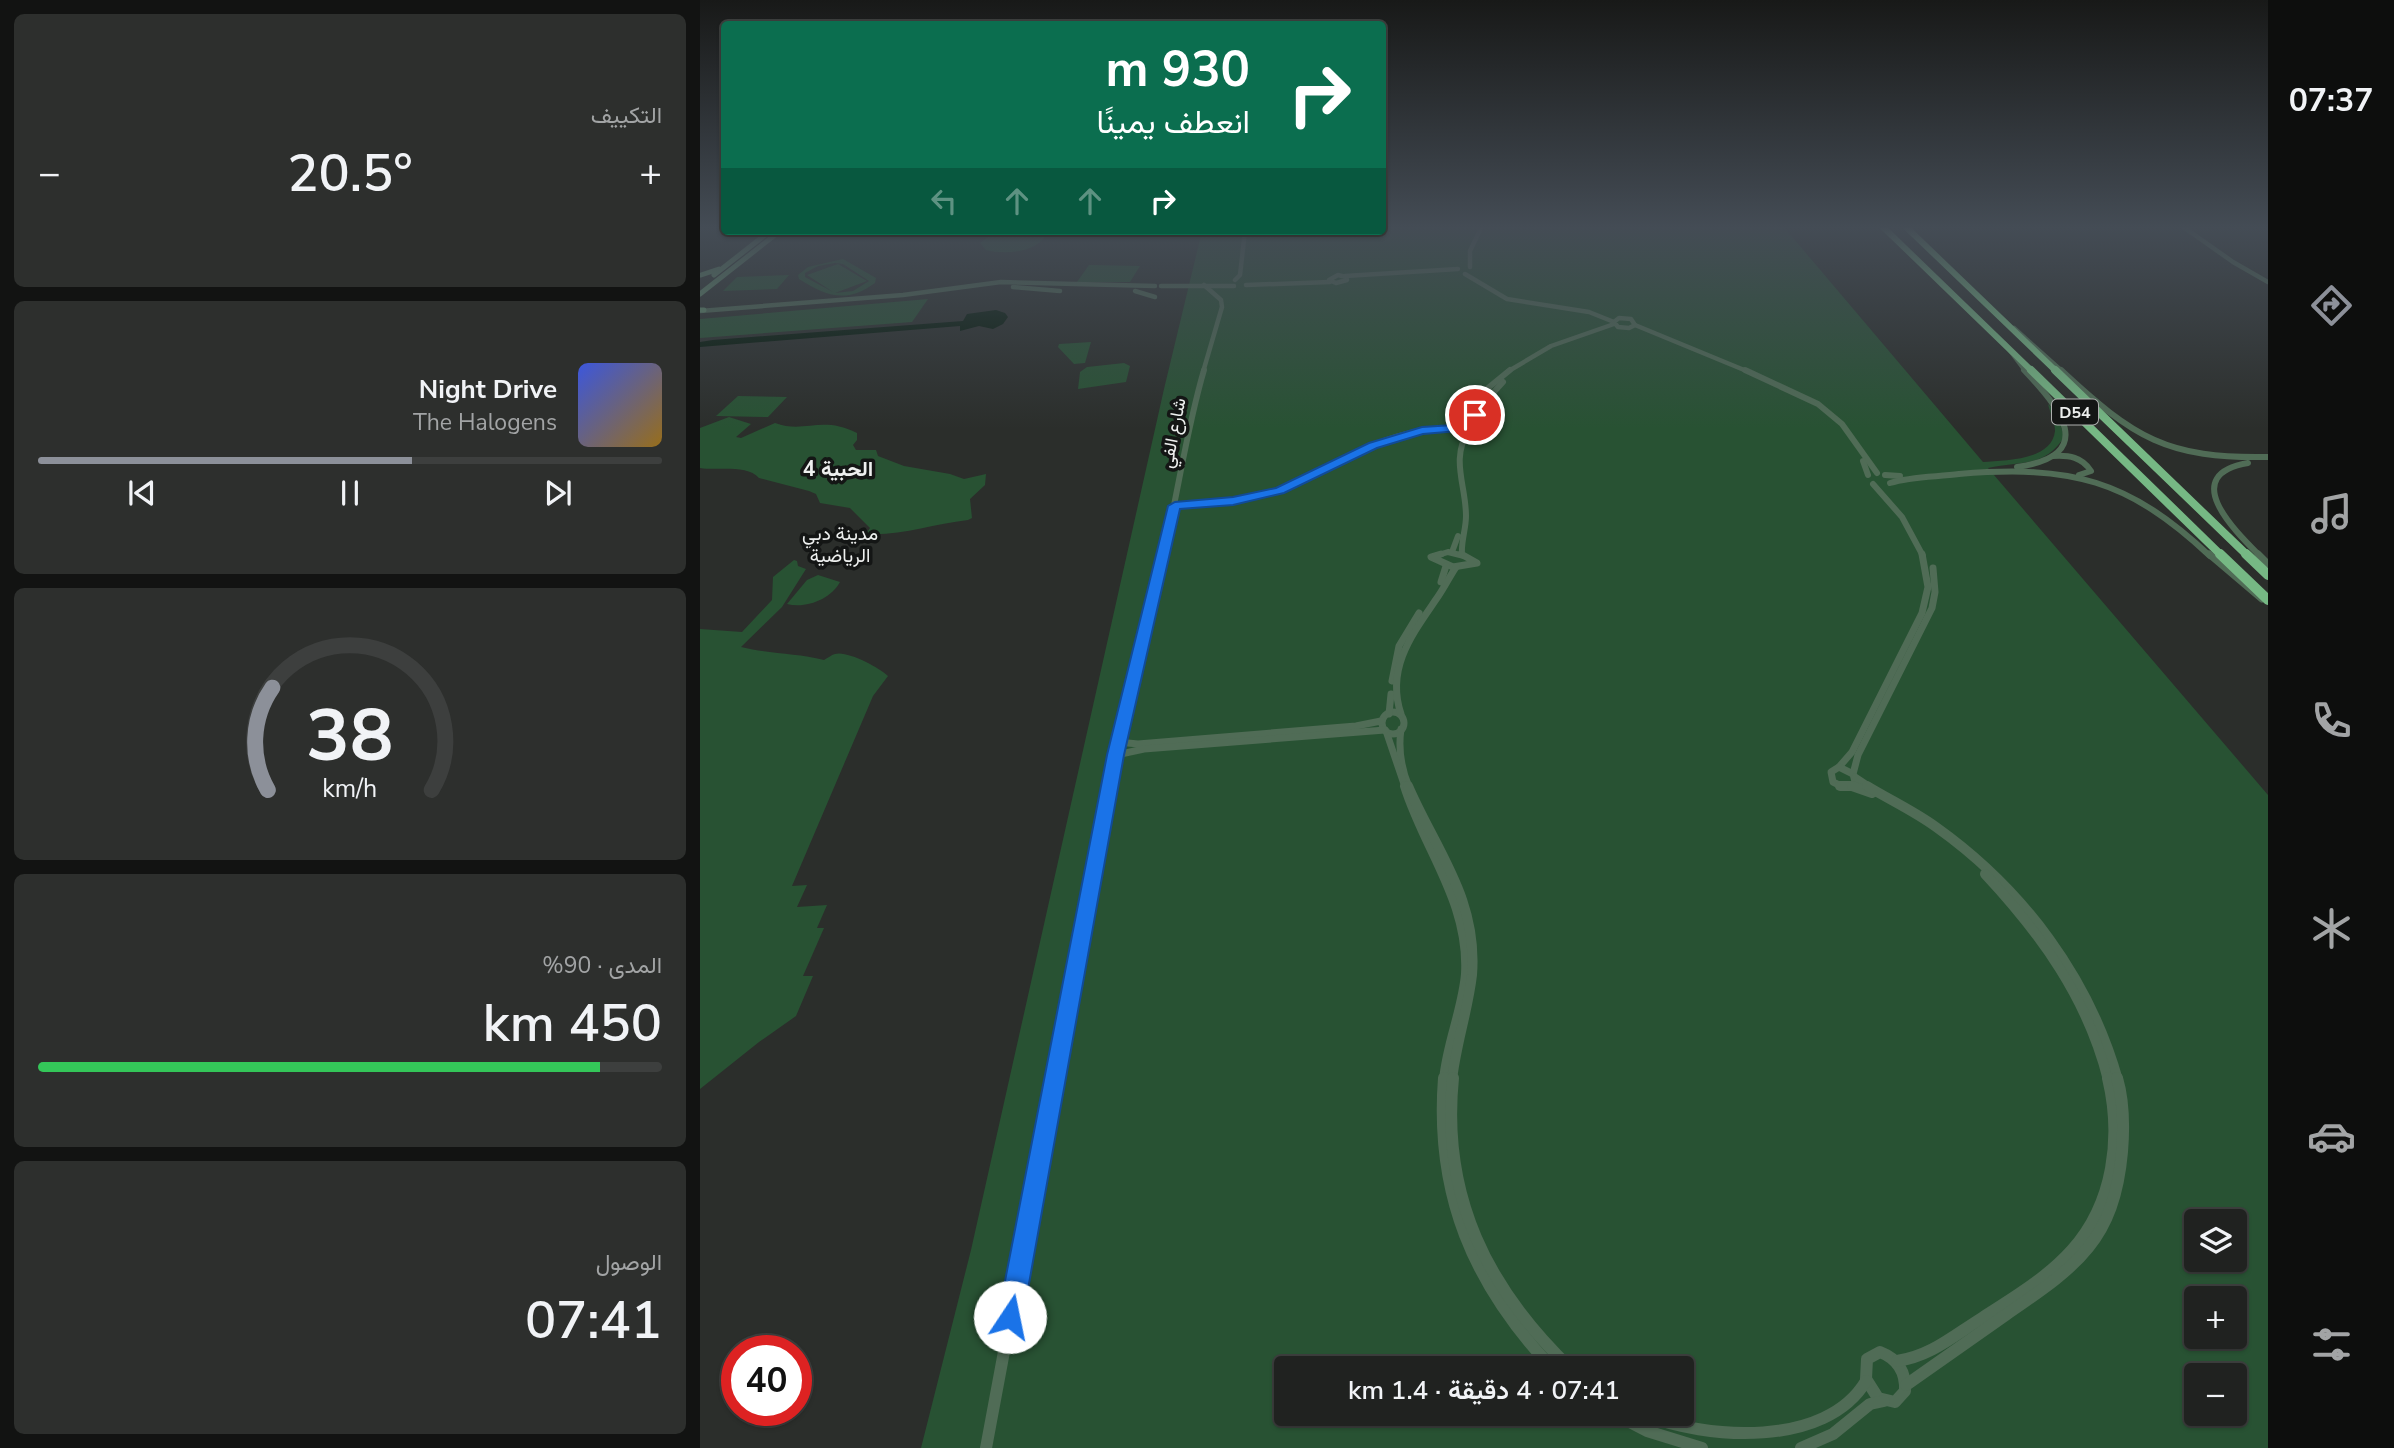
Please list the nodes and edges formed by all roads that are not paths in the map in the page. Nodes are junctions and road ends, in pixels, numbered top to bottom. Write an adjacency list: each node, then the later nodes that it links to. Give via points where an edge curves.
1 (917, 294): 9 (street)
2 (944, 294): 10 (street)
3 (1217, 294): 28 (street, شارع الفي, via 1223,304 1191,414)
4 (1493, 294): 12 (street, via 1588,312)
5 (1501, 294): 12 (street, via 1585,308)
6 (1952, 294): 14 (highway, D54)
7 (1973, 294): 34 (highway, D54)
8 (1974, 294): 19 (street, via 2121,423 2165,447)
9 (820, 302): 10 (street); 11 (street)
10 (802, 306): 11 (street)
11 (701, 312)
12 (1617, 323): 13 (street); 13 (street, via 1631,319); 15 (street, via 1526,364 1493,391); 16 (street, via 1522,361 1488,388)
13 (1632, 326): 22 (street, via 1818,404 1842,424); 24 (street, via 1814,406 1838,426)
14 (2005, 344): 18 (street, via 2063,417 2066,438); 35 (highway, D54)
15 (1473, 421): 16 (street); 17 (street, via 1476,427)
16 (1460, 425): 17 (street); 28 (street, via 1384,441 1300,483 1264,495); 29 (street, via 1455,466 1460,521)
17 (1469, 430): 30 (street, via 1459,462 1465,510)
18 (2052, 456): 23 (street, via 2079,459 2091,469 2086,474); 25 (street, via 2019,466)
19 (2230, 459): 20 (street); 21 (street)
20 (2268, 459): 21 (street)
21 (2237, 465): 31 (street, via 2214,480 2213,498 2223,517)
22 (1877, 473): 24 (street); 25 (street)
23 (2062, 473): 27 (street, via 2023,470); 35 (street, via 2111,487 2152,507)
24 (1868, 475): 26 (street)
25 (1885, 475): 27 (street)
26 (1873, 484): 27 (street); 42 (street, via 1915,538 1927,565 1930,589 1923,613 1877,703 1847,761)
27 (1889, 484): 43 (street, via 1928,554 1936,592 1930,613 1858,755)
28 (1175, 504): 40 (street, شارع الفي)
29 (1452, 552): 30 (street); 32 (street, via 1431,556)
30 (1462, 554): 33 (street, via 1477,563)
31 (2268, 564)
32 (1447, 566): 33 (street); 36 (street, via 1399,646)
33 (1456, 567): 37 (street, via 1402,656 1396,683)
34 (2268, 575)
35 (2268, 602)
36 (1389, 714): 37 (street); 38 (street)
37 (1401, 714): 39 (street, via 1406,721)
38 (1384, 727): 39 (street); 40 (street); 41 (street); 44 (street, via 1412,807 1451,884 1463,927 1464,991 1441,1104 1443,1155 1456,1209 1493,1296)
39 (1401, 730): 45 (street, via 1399,744 1406,774 1424,821 1457,882 1472,938 1471,993 1450,1099 1450,1135 1461,1200 1479,1249 1501,1289)
40 (1118, 742): 41 (street, شارع الفي)
41 (1116, 755): 52 (street, شارع الفي)
42 (1839, 767): 43 (street); 43 (street, via 1831,772 1832,779 1843,787)
43 (1853, 779): 46 (street, via 1948,842 1989,877 2025,918 2056,961 2092,1028 2106,1064 2114,1114 2105,1192 2073,1249 1936,1348); 48 (street, via 1957,843 2034,919 2069,968 2101,1026 2117,1071 2124,1117 2114,1201 2088,1252 2061,1277)
44 (1541, 1356)
45 (1556, 1356)
46 (1897, 1362): 47 (street, via 1885,1353 1872,1354 1865,1366); 48 (street)
47 (1866, 1381): 49 (street); 51 (street, via 1857,1396 1826,1421 1799,1432 1768,1438 1711,1436)
48 (1906, 1385): 49 (street, via 1899,1399)
49 (1884, 1401): 54 (street, via 1870,1404 1833,1434)
50 (1637, 1426): 53 (street)
51 (1671, 1426)
52 (986, 1448)
53 (1702, 1448)
54 (1801, 1448)

